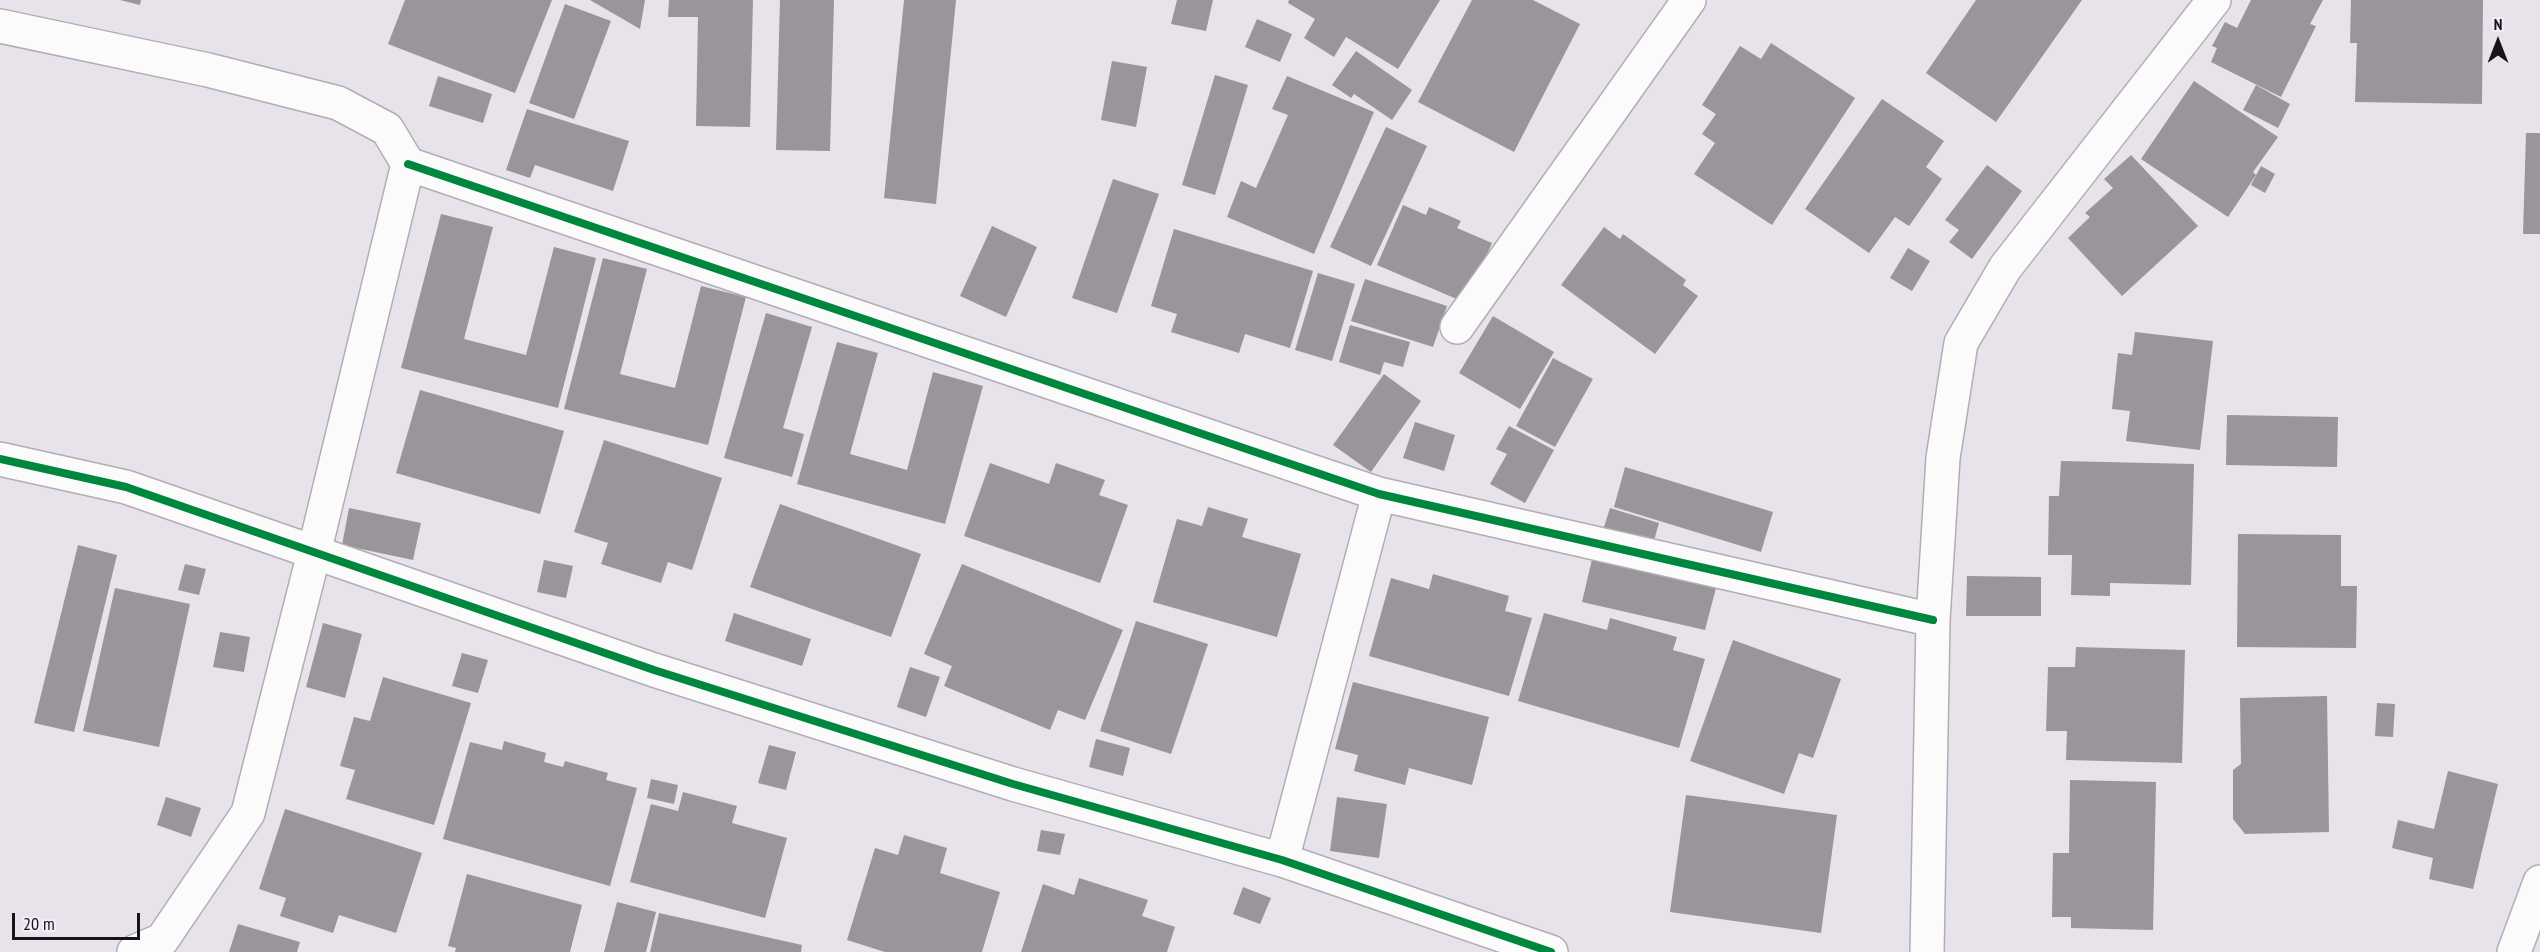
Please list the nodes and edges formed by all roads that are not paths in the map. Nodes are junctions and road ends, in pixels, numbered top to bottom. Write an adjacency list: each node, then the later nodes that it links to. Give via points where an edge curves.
1 (1689, 0): 5 (street)
2 (2214, 0): 9 (street, via 2006,268 1961,344 1943,458)
3 (0, 26): 4 (street, via 208,70 338,103 387,129)
4 (408, 164): 7 (street); 8 (street)
5 (1456, 327)
6 (0, 459): 8 (street, via 126,487)
7 (1379, 494): 9 (street); 10 (street)
8 (314, 553): 10 (street, via 654,670 980,773); 12 (street, via 248,813 162,940)
9 (1933, 620): 14 (street)
10 (1282, 860): 13 (street)
11 (2540, 882): 15 (street)
12 (134, 952)
13 (1551, 952)
14 (1927, 952)
15 (2514, 952)

